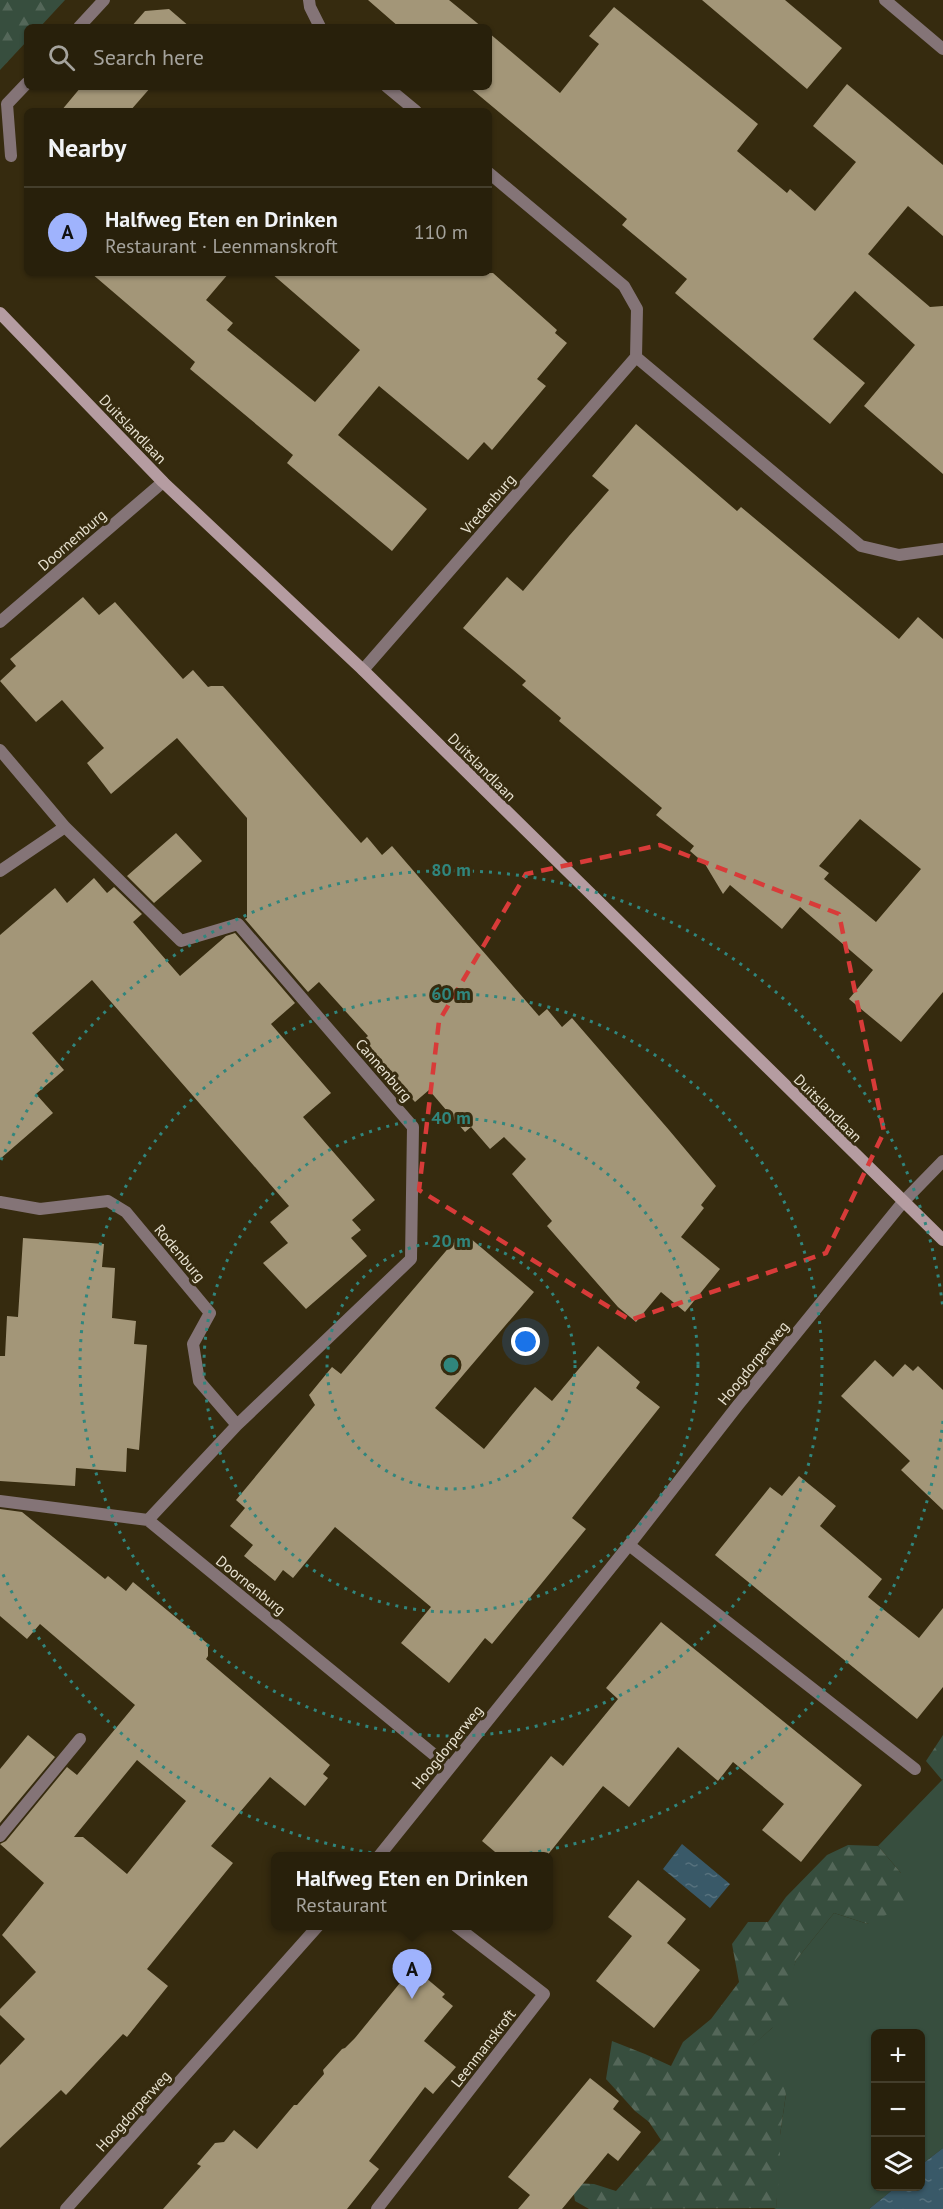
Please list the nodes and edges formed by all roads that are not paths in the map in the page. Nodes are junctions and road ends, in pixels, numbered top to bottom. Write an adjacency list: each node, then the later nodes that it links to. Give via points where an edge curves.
1 (104, 0): 4 (street)
2 (309, 0): 5 (street)
3 (885, 0): 6 (street)
4 (82, 24)
5 (318, 24)
6 (943, 49)
7 (24, 86): 10 (street, via 7,104)
8 (391, 90): 9 (street)
9 (412, 108)
10 (11, 156)
11 (492, 175): 13 (street, via 624,286 637,309)
12 (0, 313): 14 (main road, Duitslandlaan)
13 (636, 357): 15 (street, via 861,546 899,555); 17 (street, Vredenburg)
14 (163, 482): 16 (street, Doornenburg); 17 (main road, Duitslandlaan)
15 (943, 549)
16 (0, 622)
17 (363, 670): 23 (main road, Duitslandlaan)
18 (0, 750): 19 (street, Cannenburg)
19 (65, 827): 20 (street); 25 (street, Cannenburg, via 181,941 238,924 413,1127 411,1259)
20 (0, 872)
21 (943, 1161): 23 (street, Hoogdorperweg)
22 (0, 1202): 25 (street, Rodenburg, via 40,1209 108,1201 126,1212 210,1313 193,1344 200,1381)
23 (903, 1202): 24 (main road, Duitslandlaan); 28 (street, Hoogdorperweg)
24 (943, 1240)
25 (237, 1425): 27 (street, Cannenburg)
26 (0, 1501): 27 (street)
27 (148, 1520): 30 (street, Doornenburg)
28 (629, 1545): 30 (street, Hoogdorperweg); 31 (street)
29 (80, 1739): 32 (street)
30 (449, 1767): 33 (street, Hoogdorperweg)
31 (915, 1769)
32 (0, 1836)
33 (383, 1852)
34 (314, 1930): 36 (street, Hoogdorperweg)
35 (461, 1930): 37 (street, Leenmanskroft, via 544,1994)
36 (66, 2209)
37 (377, 2209)

